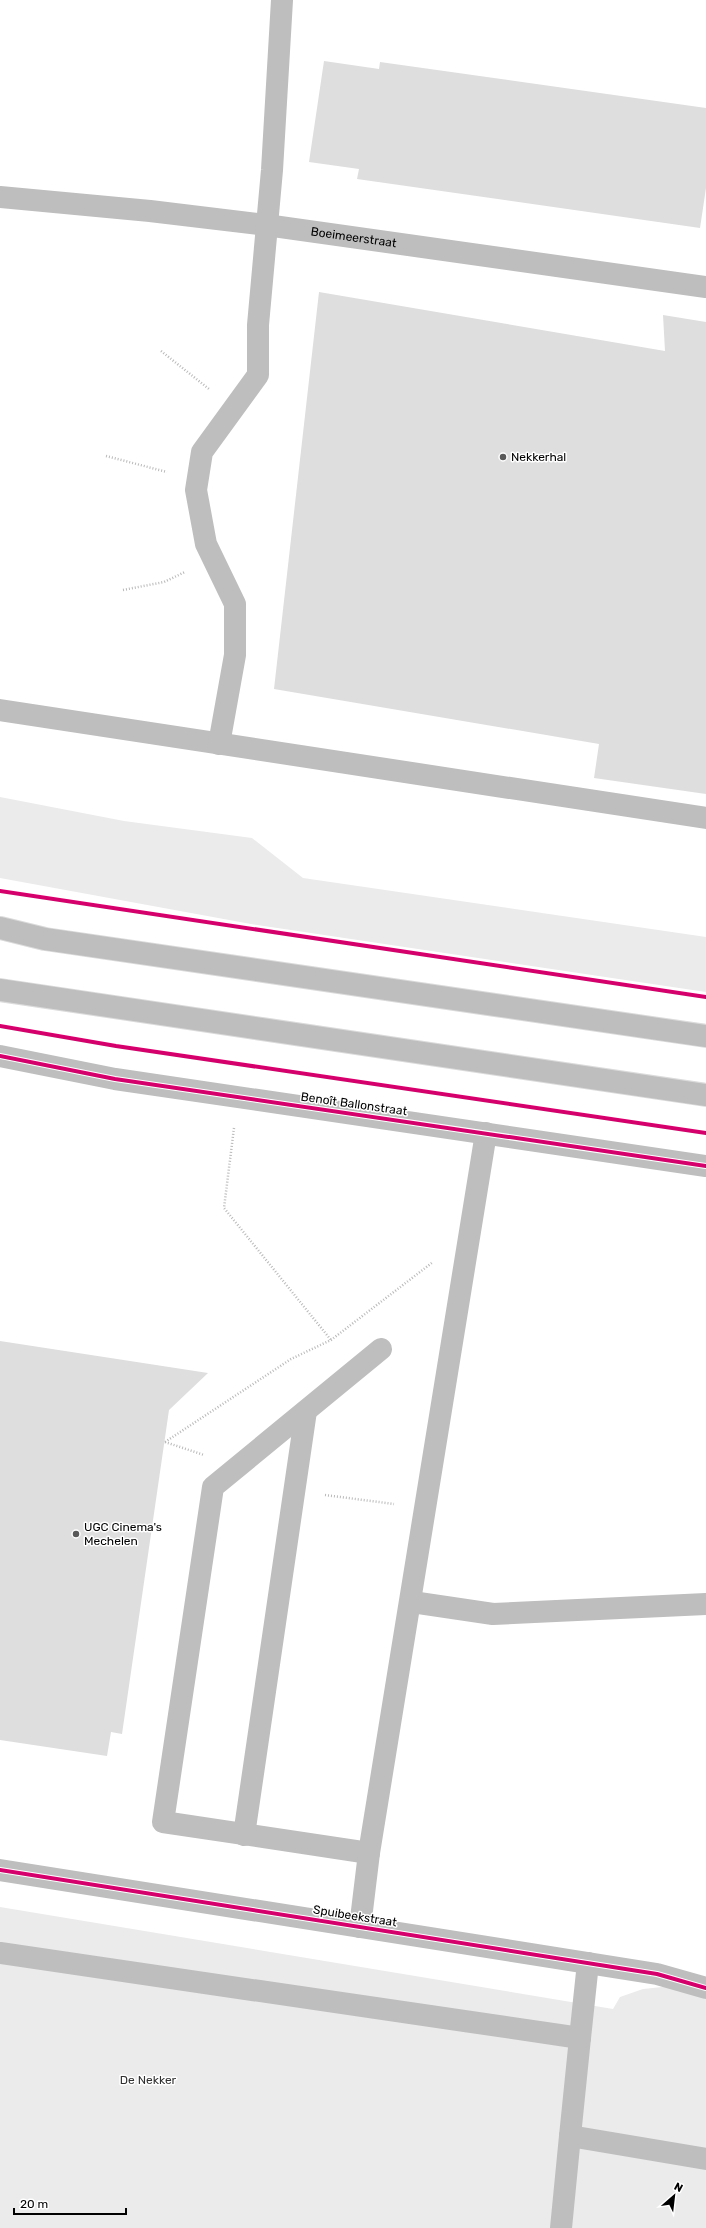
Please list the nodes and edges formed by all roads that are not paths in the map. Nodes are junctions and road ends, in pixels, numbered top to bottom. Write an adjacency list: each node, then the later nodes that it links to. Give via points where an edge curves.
1 (282, 0): 3 (street, via 272,170)
2 (0, 197): 3 (street, Boeimeerstraat)
3 (266, 225): 4 (street, Boeimeerstraat); 6 (street, via 258,325 258,375 202,452 196,490 206,544 235,604 235,655)
4 (706, 287)
5 (0, 710): 6 (street)
6 (219, 744): 7 (street)
7 (706, 818)
8 (0, 928): 10 (street, via 45,939)
9 (0, 990): 12 (street)
10 (706, 1036)
11 (0, 1056): 13 (street, Benoît Ballonstraat, via 115,1079)
12 (706, 1095)
13 (486, 1133): 14 (street, Benoît Ballonstraat); 17 (street)
14 (706, 1166)
15 (381, 1349): 16 (street)
16 (306, 1411): 19 (street); 19 (street, via 213,1487 163,1822)
17 (412, 1602): 18 (street, via 493,1614); 20 (street)
18 (706, 1604)
19 (244, 1835): 20 (street)
20 (369, 1853): 22 (street)
21 (0, 1870): 22 (street, Spuibeekstraat)
22 (360, 1927): 24 (street, Spuibeekstraat)
23 (0, 1953): 26 (street)
24 (588, 1963): 25 (street, Spuibeekstraat, via 657,1974); 26 (street)
25 (706, 1988)
26 (580, 2038): 27 (street)
27 (570, 2136): 28 (street); 29 (street)
28 (706, 2159)
29 (561, 2228)

